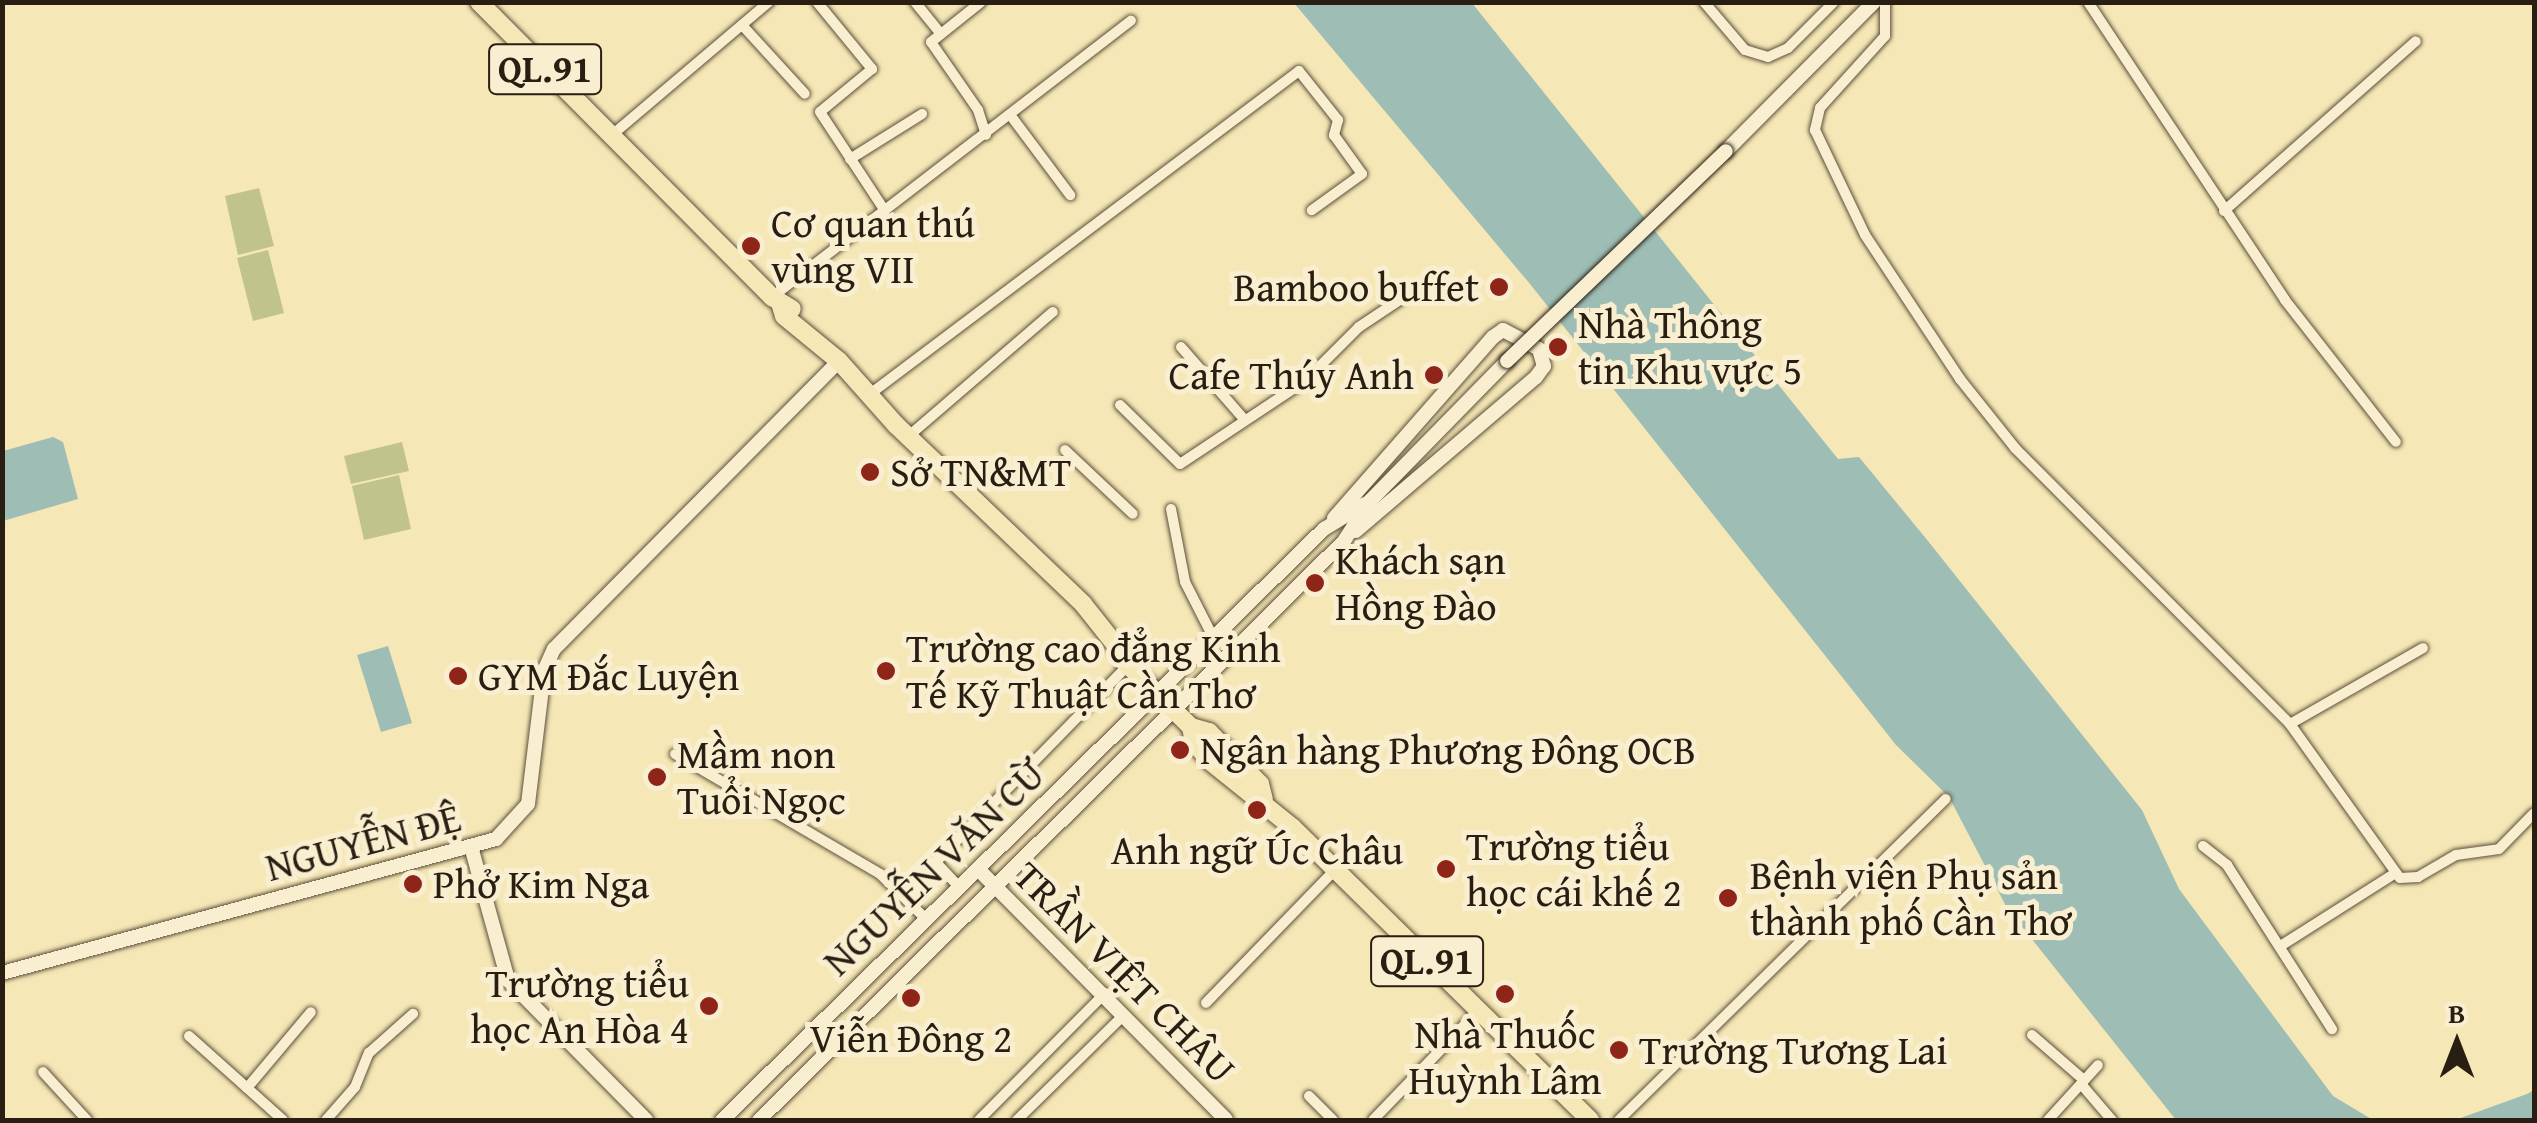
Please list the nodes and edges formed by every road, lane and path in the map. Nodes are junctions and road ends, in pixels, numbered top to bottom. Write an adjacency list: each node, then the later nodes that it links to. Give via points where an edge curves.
1 (478, 2): 17 (highway, QL.91)
2 (769, 2): 11 (street)
3 (817, 2): 19 (street, via 872,68 820,112)
4 (915, 2): 12 (street)
5 (981, 2): 12 (street)
6 (1704, 2): 7 (street, via 1744,50 1768,57 1788,48)
7 (1834, 2)
8 (2088, 2): 23 (street)
9 (1878, 4): 35 (main road, NGUYỄN VĂN CỪ, bridge); 45 (street, via 1885,36 1820,108 1816,130 1864,235 2015,448)
10 (1131, 21): 16 (street)
11 (742, 25): 14 (street); 17 (street)
12 (941, 34): 18 (street, via 930,42 978,110)
13 (2416, 41): 23 (street)
14 (805, 94)
15 (922, 114): 19 (street)
16 (1012, 116): 18 (street); 20 (street)
17 (612, 135): 25 (highway, QL.91)
18 (986, 135): 22 (street)
19 (850, 159): 22 (street)
20 (1070, 195)
21 (1312, 210): 29 (street, via 1362,174 1334,134 1338,120 1299,71)
22 (885, 211): 25 (street)
23 (2224, 211): 33 (street)
24 (1416, 289): 31 (street, via 1359,326 1306,381)
25 (777, 301): 28 (highway, QL.91, via 784,316)
26 (1053, 312): 32 (street)
27 (1181, 347): 31 (street)
28 (835, 357): 29 (highway, QL.91); 50 (main road, NGUYỄN ĐỆ, via 554,649 544,671 528,804 510,828)
29 (871, 395): 32 (highway, QL.91)
30 (1120, 406): 31 (street, via 1176,464)
31 (1243, 418)
32 (906, 430): 42 (highway, QL.91)
33 (2396, 442)
34 (1065, 450): 37 (street)
35 (1370, 502): 38 (main road, NGUYỄN VĂN CỪ); 39 (main road, NGUYỄN VĂN CỪ)
36 (1171, 509): 40 (street, via 1185,582)
37 (1133, 514)
38 (1324, 529): 39 (main road, via 1493,337 1502,330 1539,349 1544,366 1536,377); 40 (main road, NGUYỄN VĂN CỪ)
39 (1344, 541): 44 (main road, NGUYỄN VĂN CỪ, via 1230,648)
40 (1214, 638): 43 (main road, NGUYỄN VĂN CỪ)
41 (2423, 648): 45 (street)
42 (1130, 663): 43 (highway, QL.91); 55 (street, via 936,862)
43 (1160, 695): 44 (highway, QL.91); 51 (main road, NGUYỄN VĂN CỪ)
44 (1176, 712): 52 (highway, QL.91, via 1212,762 1244,794 1264,800); 54 (main road, NGUYỄN VĂN CỪ)
45 (2290, 724): 53 (street)
46 (674, 754): 56 (street, via 880,874)
47 (1946, 799): 85 (street)
48 (2534, 813): 53 (street, via 2499,848 2456,855 2409,880)
49 (2203, 846): 57 (street, via 2227,865)
50 (472, 850): 58 (main road, NGUYỄN ĐỆ); 78 (main road, via 508,980)
51 (979, 870): 54 (main road, TRẦN VIỆT CHÂU); 55 (main road, NGUYỄN VĂN CỪ)
52 (1334, 870): 60 (street); 61 (highway, QL.91)
53 (2394, 874): 57 (street)
54 (996, 886): 59 (main road, TRẦN VIỆT CHÂU); 80 (main road, NGUYỄN VĂN CỪ)
55 (960, 888): 56 (main road, NGUYỄN VĂN CỪ)
56 (928, 920): 79 (main road, NGUYỄN VĂN CỪ)
57 (2282, 945): 65 (street)
58 (2, 973)
59 (1104, 994): 64 (main road, TRẦN VIỆT CHÂU); 81 (street)
60 (1206, 1003)
61 (1478, 1011): 74 (highway, QL.91); 84 (street)
62 (311, 1012): 71 (street)
63 (413, 1014): 77 (street, via 382,1037 355,1087)
64 (1124, 1015): 73 (main road, TRẦN VIỆT CHÂU); 82 (street)
65 (2332, 1028)
66 (2032, 1035): 70 (street)
67 (189, 1036): 71 (street)
68 (2098, 1064): 70 (street)
69 (43, 1072): 75 (street)
70 (2082, 1082): 86 (street); 87 (street)
71 (247, 1088): 76 (street)
72 (1309, 1096): 83 (street)
73 (1225, 1118)
74 (1581, 1118)
75 (87, 1120)
76 (283, 1120)
77 (326, 1120)
78 (646, 1120)
79 (722, 1120)
80 (760, 1120)
81 (980, 1120)
82 (1017, 1120)
83 (1333, 1120)
84 (1373, 1120)
85 (1620, 1120)
86 (2048, 1120)
87 (2112, 1120)

